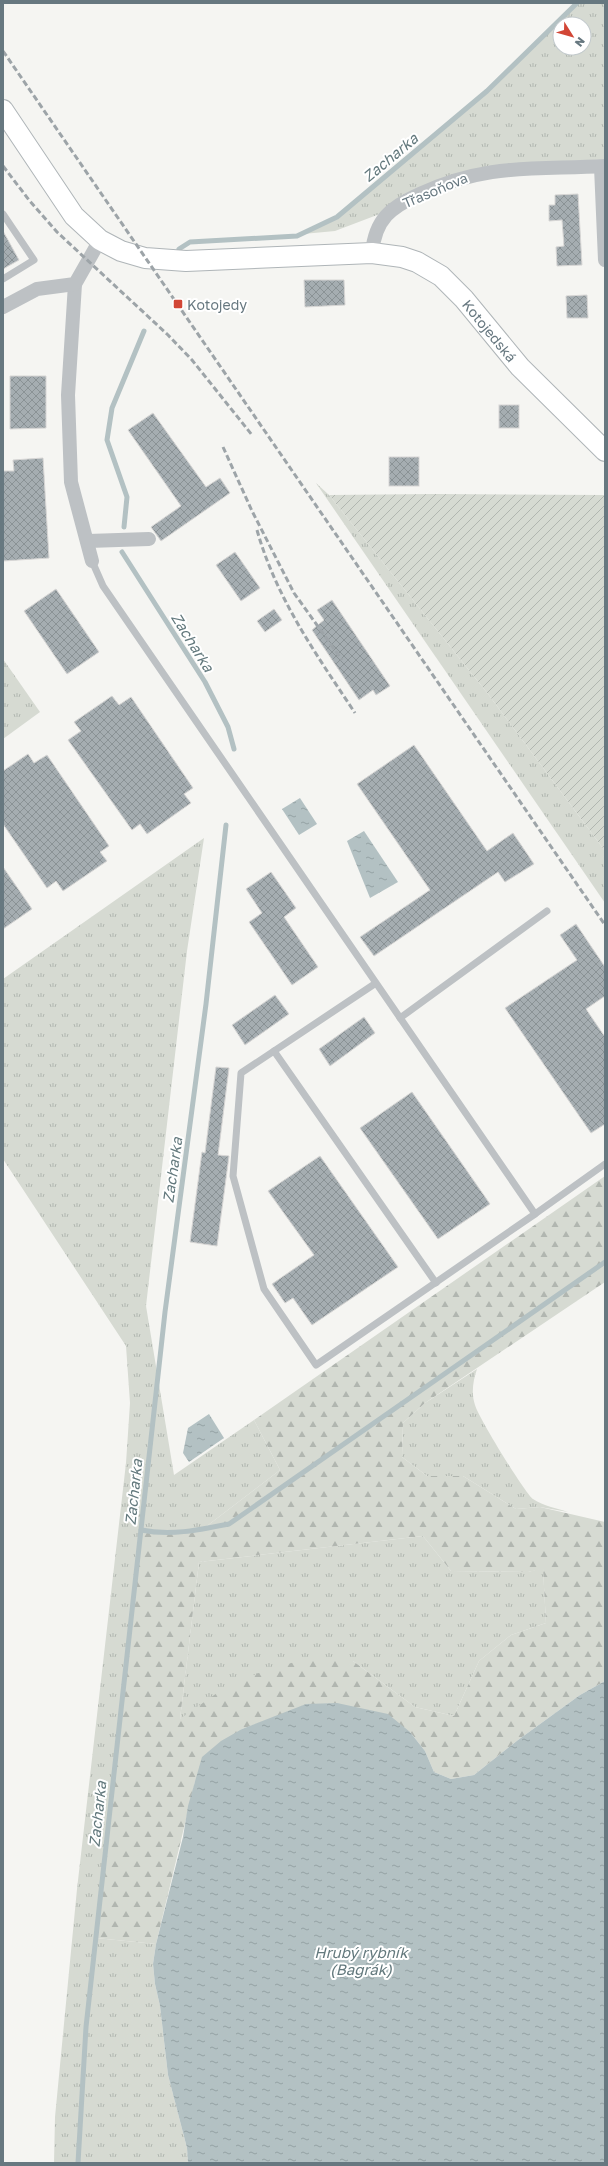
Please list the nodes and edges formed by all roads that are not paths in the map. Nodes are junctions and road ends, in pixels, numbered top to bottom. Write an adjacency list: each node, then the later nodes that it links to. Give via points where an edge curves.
1 (3, 110): 4 (main road, Kotojedská, via 74,216)
2 (603, 166): 5 (street, Třasoňova, via 498,170 464,176 442,184 389,212 379,226); 6 (street, Třasoňova)
3 (3, 214): 7 (lane, via 34,260)
4 (100, 240): 5 (main road, Kotojedská, via 121,251 145,258 186,261); 8 (street)
5 (372, 254): 10 (main road, Kotojedská, via 402,257 417,262 441,276 525,372)
6 (605, 260)
7 (3, 279)
8 (75, 284): 9 (street, via 37,289); 12 (street, via 68,395 71,482)
9 (3, 307)
10 (605, 451)
11 (149, 539): 12 (street)
12 (88, 542): 13 (street)
13 (92, 561): 15 (lane, via 103,586)
14 (547, 911): 16 (lane)
15 (376, 983): 16 (lane); 17 (lane)
16 (400, 1018): 19 (lane)
17 (274, 1051): 20 (lane); 20 (lane, via 241,1073 233,1176 264,1288 316,1365)
18 (605, 1164): 19 (lane)
19 (535, 1214): 20 (lane)
20 (436, 1283)

